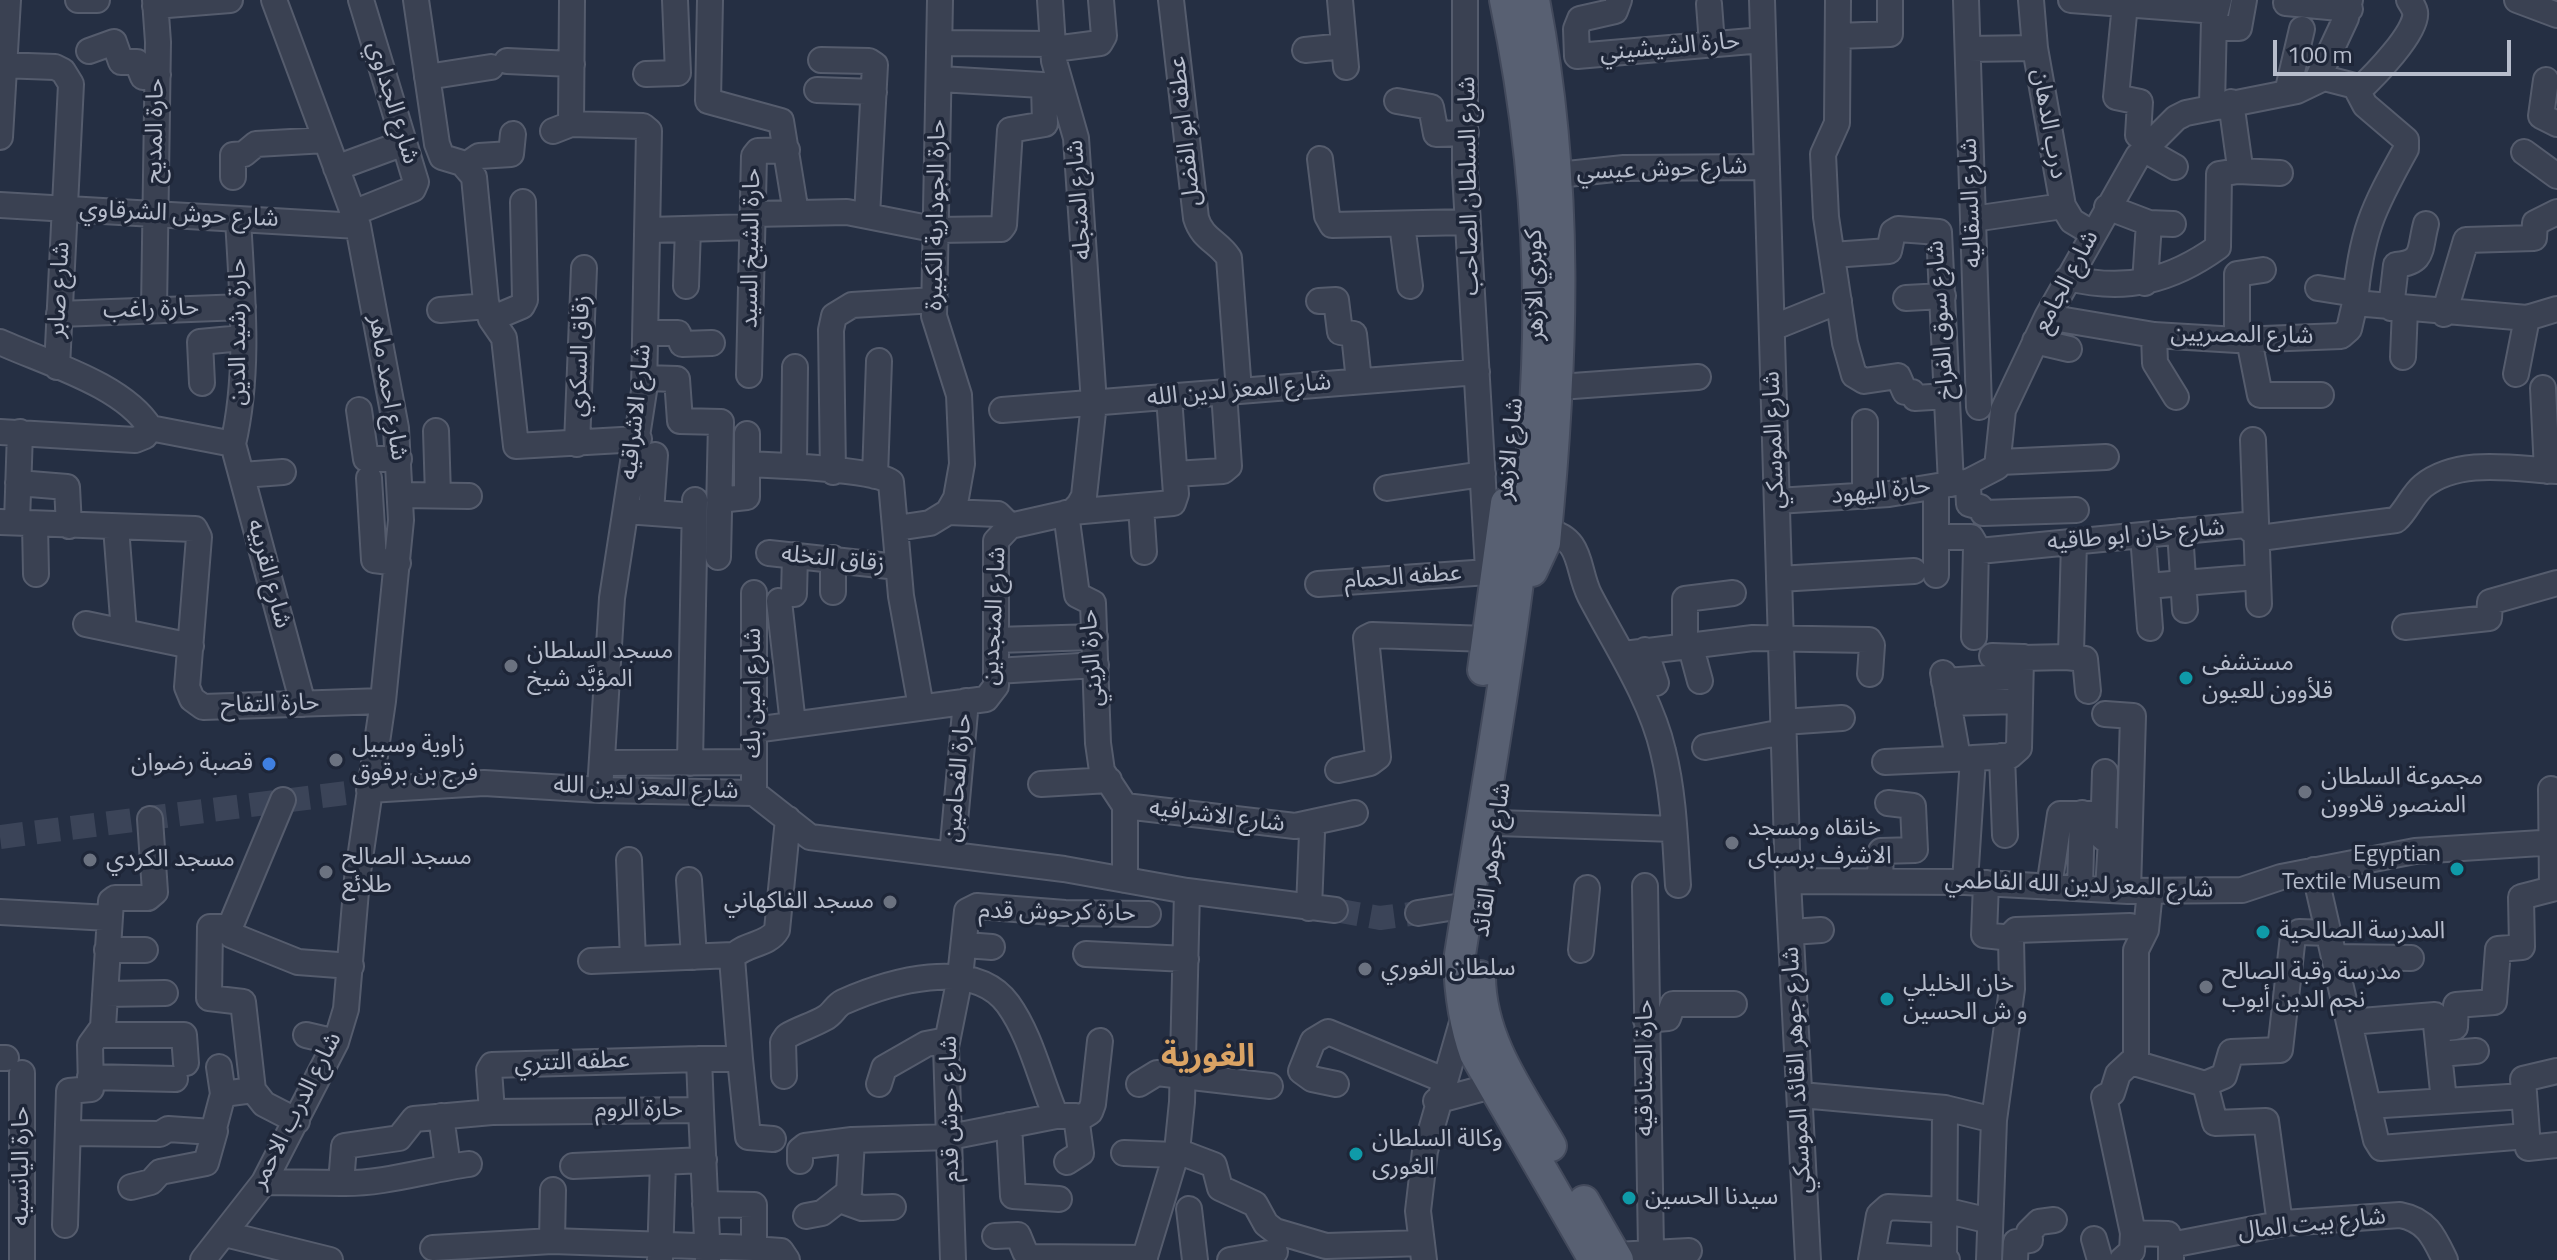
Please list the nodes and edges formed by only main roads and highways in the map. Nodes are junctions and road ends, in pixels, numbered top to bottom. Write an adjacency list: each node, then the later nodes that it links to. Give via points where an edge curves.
1 (1489, 0): 6 (main road, شارع الازهر, via 1514,173 1519,309 1513,453 1457,864)
2 (1505, 0): 5 (main road, كوبري الازهر, via 1530,155 1538,276)
3 (1519, 0): 5 (main road, كوبري الازهر, via 1540,133 1548,240 1547,382)
4 (1534, 0): 5 (main road, شارع الازهر, via 1558,175 1562,294 1546,531 1543,553)
5 (1526, 571): 6 (main road, شارع جوهر القائد); 7 (main road, شارع جوهر القائد, via 1498,823 1485,892 1479,959 1483,1013 1494,1045)
6 (1469, 899): 7 (main road, شارع جوهر القائد, via 1459,961 1463,1019 1492,1086)
7 (1609, 1258)

